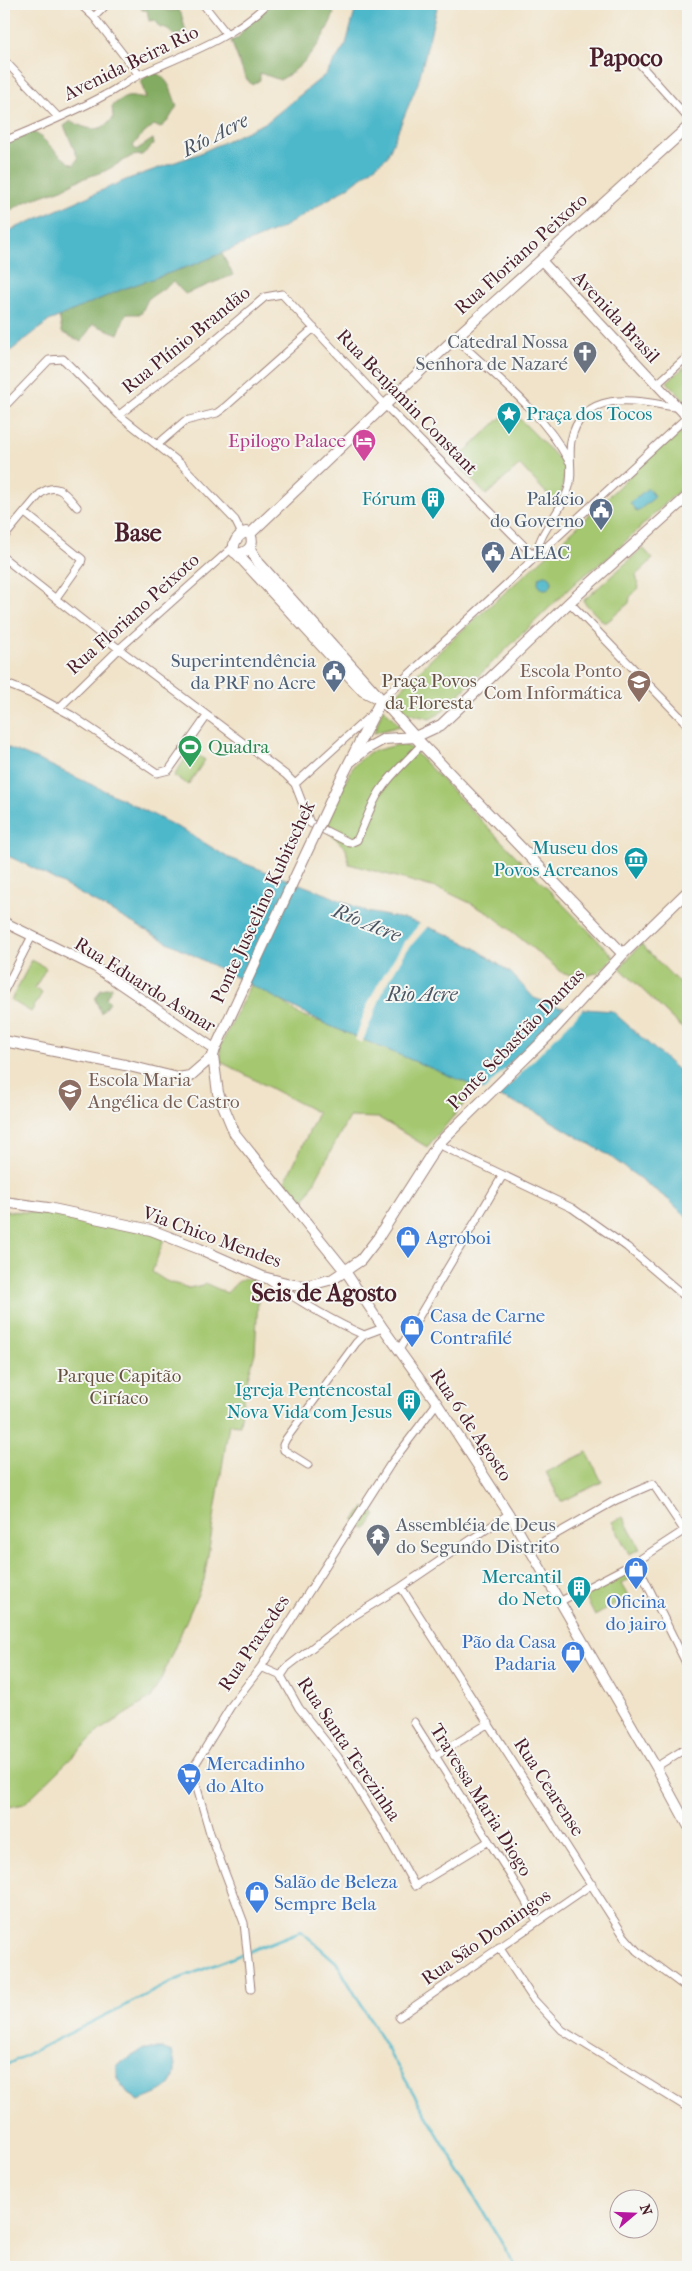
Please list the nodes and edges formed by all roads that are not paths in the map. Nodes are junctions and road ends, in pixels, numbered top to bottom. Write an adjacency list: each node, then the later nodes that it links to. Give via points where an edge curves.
1 (80, 4): 5 (street)
2 (107, 4): 5 (street)
3 (203, 4): 6 (street)
4 (267, 4): 6 (street, Avenida Beira Rio)
5 (94, 17): 9 (street)
6 (226, 33): 9 (street, Avenida Beira Rio, via 204,47)
7 (4, 60): 10 (street)
8 (638, 62): 11 (street)
9 (139, 75): 10 (street, Avenida Beira Rio, via 104,96)
10 (58, 117): 13 (street, Avenida Beira Rio)
11 (688, 118)
12 (688, 127): 14 (main road, Rua Floriano Peixoto)
13 (4, 141)
14 (541, 260): 17 (main road, Rua Floriano Peixoto); 19 (street, Avenida Brasil)
15 (274, 294): 16 (street, Rua Benjamin Constant, via 282,294); 23 (street, Rua Plínio Brandão, via 266,297)
16 (314, 328): 20 (street, Rua Benjamin Constant); 25 (street, via 217,413 185,421)
17 (455, 338): 20 (main road, Rua Floriano Peixoto); 26 (street, via 528,406 556,438)
18 (688, 356): 19 (street)
19 (656, 385): 22 (street, Avenida Brasil)
20 (385, 405): 30 (main road, Rua Floriano Peixoto); 35 (street, Rua Benjamin Constant)
21 (4, 407): 23 (street, via 49,360 59,358 67,361)
22 (680, 408): 24 (street, Avenida Brasil); 26 (street, via 635,400 594,408 582,416 576,427)
23 (119, 415): 25 (street)
24 (688, 417): 35 (street)
25 (157, 445): 30 (street, via 181,464)
26 (569, 461): 35 (street, via 569,489 539,541)
27 (688, 496): 37 (main road)
28 (76, 507): 29 (street, via 53,488 40,494)
29 (25, 513): 31 (street); 36 (street, via 81,556 82,561)
30 (246, 534): 32 (main road, via 253,541); 33 (main road, Rua Floriano Peixoto, via 238,537)
31 (4, 537)
32 (250, 549): 33 (main road, Rua Floriano Peixoto); 40 (main road)
33 (235, 551): 38 (street, Rua Floriano Peixoto); 40 (main road, via 363,691)
34 (4, 558): 36 (street)
35 (536, 558): 40 (street)
36 (56, 598): 38 (street)
37 (570, 603): 44 (street); 45 (main road, via 441,725)
38 (120, 649): 41 (street, Rua Floriano Peixoto); 43 (street)
39 (4, 683): 41 (street)
40 (381, 700): 42 (main road, Ponte Juscelino Kubitschek); 45 (main road)
41 (59, 708): 43 (street, via 154,772 165,773)
42 (374, 712): 46 (main road, Ponte Juscelino Kubitschek); 47 (street)
43 (207, 716): 47 (street)
44 (688, 726)
45 (418, 741): 46 (main road, via 384,739); 47 (street, via 381,790 353,842 335,837 310,823); 51 (main road)
46 (351, 761): 54 (main road, Ponte Juscelino Kubitschek, bridge)
47 (295, 784)
48 (688, 891): 51 (main road, Ponte Sebastião Dantas)
49 (4, 922): 50 (street, Rua Eduardo Asmar)
50 (32, 936): 52 (street); 54 (street, Rua Eduardo Asmar, via 95,967)
51 (623, 954): 55 (main road, Ponte Sebastião Dantas, via 548,1036)
52 (4, 992)
53 (4, 1040): 54 (main road, via 174,1078 190,1076)
54 (215, 1048): 58 (main road, Rua 6 de Agosto, via 218,1093 235,1134)
55 (440, 1142): 56 (street); 58 (main road, Ponte Sebastião Dantas, via 378,1238 361,1260)
56 (503, 1175): 60 (street, via 572,1208 627,1247); 63 (street)
57 (4, 1202): 59 (main road, Via Chico Mendes, via 151,1230)
58 (346, 1272): 59 (main road, Via Chico Mendes, via 334,1279 306,1286); 61 (street, Rua 6 de Agosto)
59 (263, 1277): 62 (street, via 304,1304)
60 (688, 1299)
61 (383, 1328): 62 (street); 63 (street, Rua 6 de Agosto)
62 (364, 1335): 65 (street, via 285,1440 284,1450)
63 (399, 1350): 64 (street, Rua 6 de Agosto)
64 (437, 1403): 66 (street, Rua 6 de Agosto); 72 (street, Rua Praxedes, via 390,1465)
65 (308, 1465)
66 (509, 1514): 68 (street, Rua 6 de Agosto); 70 (street)
67 (687, 1532): 68 (street, via 654,1484 616,1500); 69 (street)
68 (530, 1549): 71 (street, Rua 6 de Agosto)
69 (636, 1562): 71 (street); 73 (street)
70 (401, 1587): 74 (street, via 352,1617 287,1667); 76 (street, Rua Cearense)
71 (560, 1601): 79 (street, Rua 6 de Agosto)
72 (261, 1666): 74 (street, Rua Santa Terezinha); 86 (street, Rua Praxedes, via 192,1768 210,1833 244,1923)
73 (688, 1667)
74 (281, 1676): 81 (street, Rua Santa Terezinha, via 299,1708 349,1772 416,1886)
75 (414, 1722): 78 (street, Travessa Maria Diogo)
76 (489, 1722): 78 (street); 82 (street, Rua Cearense)
77 (688, 1747): 79 (street)
78 (435, 1756): 81 (street, Travessa Maria Diogo)
79 (656, 1766): 80 (street, Rua 6 de Agosto)
80 (688, 1826)
81 (488, 1841): 83 (street, Travessa Maria Diogo)
82 (592, 1884): 83 (street, Rua São Domingos); 85 (street, Rua Cearense, via 624,1936 637,1950)
83 (536, 1920): 84 (street, Rua São Domingos)
84 (499, 1947): 87 (street, Rua São Domingos); 88 (street, via 534,2000 562,2030)
85 (688, 1988)
86 (251, 1990)
87 (399, 2017)
88 (688, 2108)

